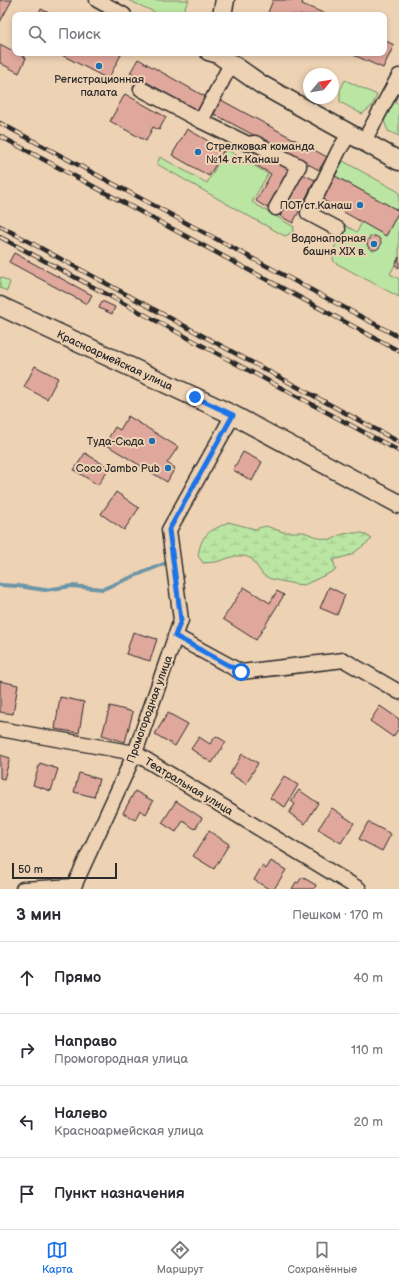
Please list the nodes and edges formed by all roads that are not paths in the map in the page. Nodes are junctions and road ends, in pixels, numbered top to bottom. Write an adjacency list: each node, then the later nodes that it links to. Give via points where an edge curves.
1 (97, 0): 3 (street)
2 (225, 0): 4 (main road)
3 (119, 12)
4 (223, 12)
5 (221, 57): 8 (street); 9 (main road, via 262,85)
6 (399, 76): 9 (street)
7 (141, 89): 8 (street)
8 (201, 121): 11 (street, via 248,144 255,143 299,166)
9 (357, 137): 10 (main road); 12 (street, via 339,150 308,213)
10 (399, 161)
11 (276, 208)
12 (338, 229)
13 (0, 306): 14 (main road, Красноармейская улица)
14 (233, 415): 15 (main road, Красноармейская улица); 16 (street, Промогородная улица, via 169,530 181,620)
15 (399, 504)
16 (175, 636): 17 (street, via 241,672 344,660); 19 (street, Промогородная улица)
17 (399, 692)
18 (0, 729): 19 (street, Театральная улица)
19 (135, 753): 20 (street, Промогородная улица); 22 (street, Театральная улица)
20 (74, 888): 21 (street)
21 (22, 889)
22 (360, 889)

